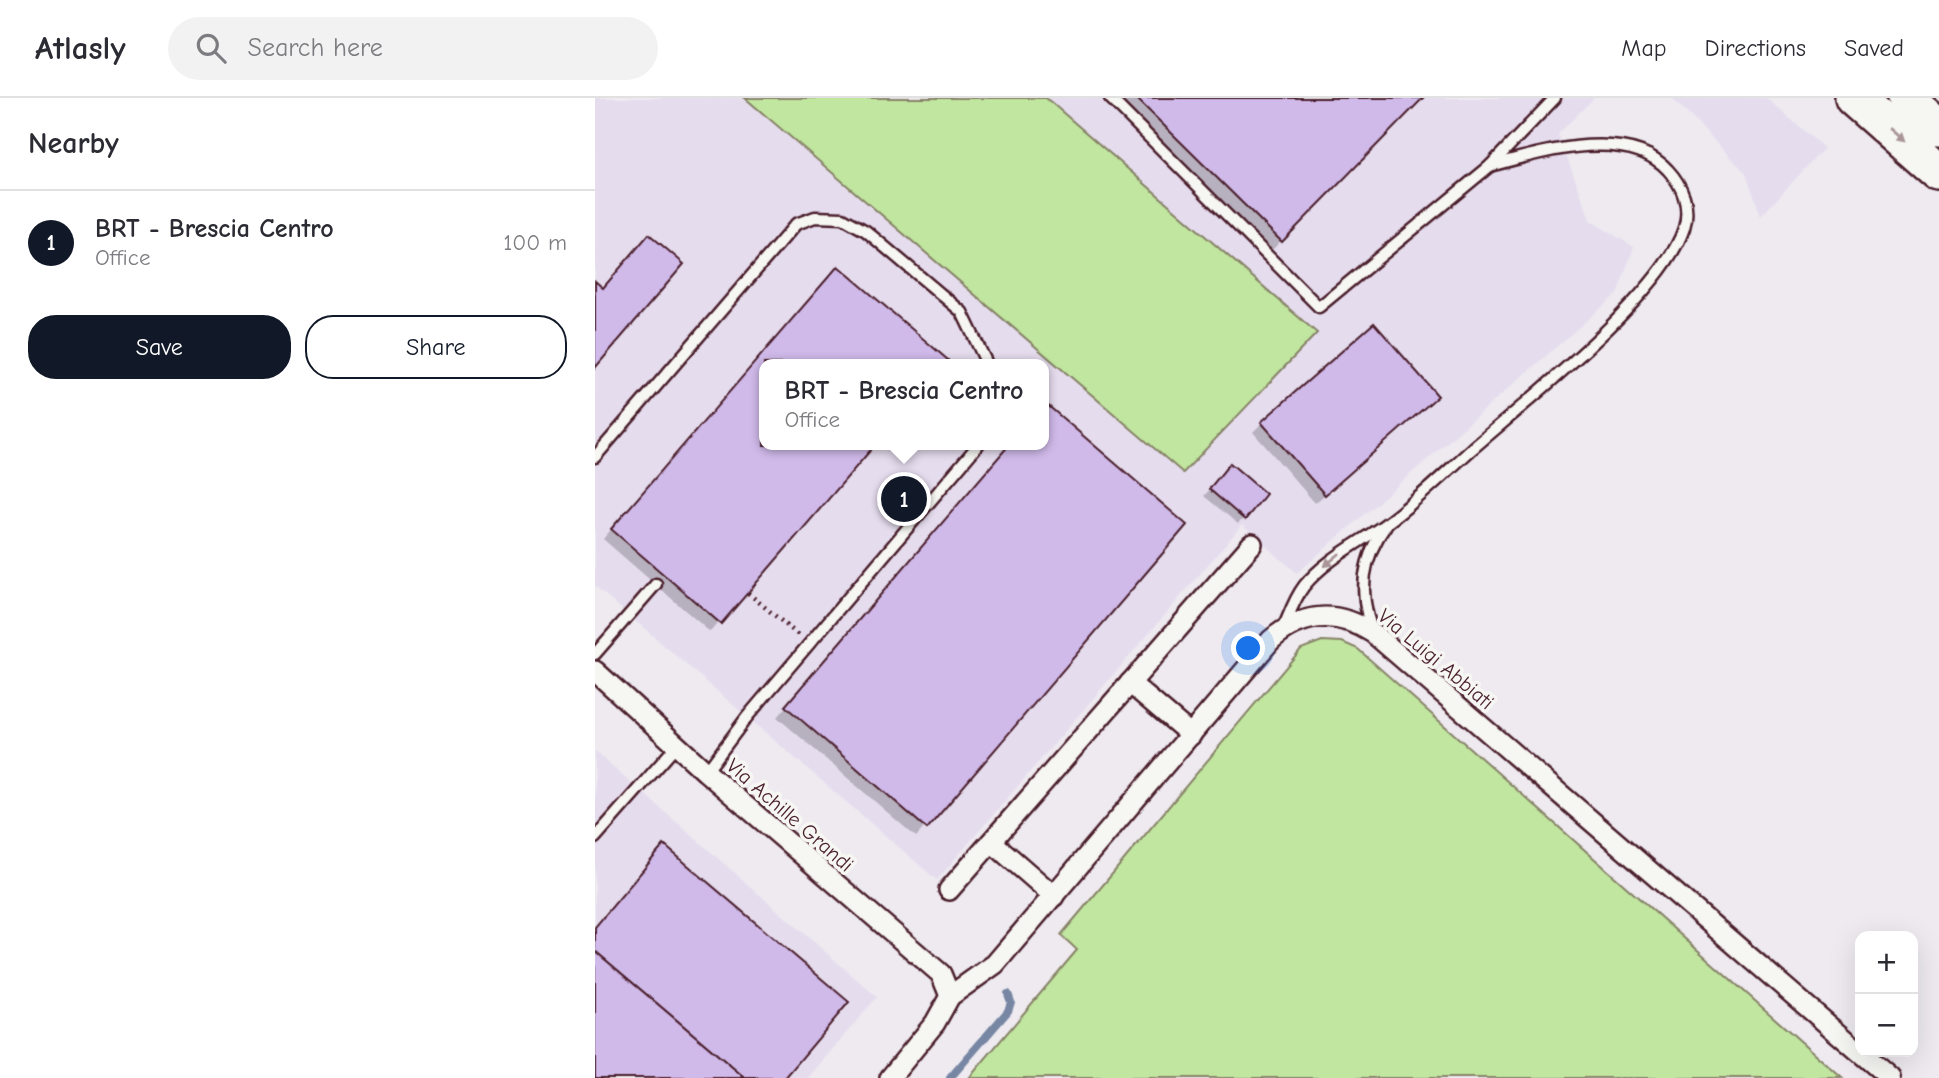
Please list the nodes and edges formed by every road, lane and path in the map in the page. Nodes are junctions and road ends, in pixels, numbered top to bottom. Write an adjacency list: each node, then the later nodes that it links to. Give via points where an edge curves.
1 (1110, 98): 6 (lane, via 1319,307)
2 (1555, 98): 6 (lane)
3 (1854, 98): 7 (highway, one-way to 7)
4 (1906, 98): 5 (highway)
5 (1939, 127)
6 (1490, 166): 11 (lane, via 1564,146 1615,147 1640,154 1663,165 1679,182 1686,204 1685,227 1630,304 1561,372)
7 (1939, 173)
8 (985, 359): 10 (lane, via 962,312 866,231 843,218 815,217 796,224)
9 (974, 450): 17 (lane)
10 (595, 457)
11 (1388, 522): 15 (lane, one-way to 15, via 1318,572 1298,596); 16 (lane, via 1364,573 1363,593)
12 (1252, 544): 20 (street)
13 (656, 584): 18 (lane)
14 (748, 593): 17 (path)
15 (1283, 630): 16 (street, Via Luigi Abbiati, via 1300,620 1328,616 1357,622); 21 (street, Via Luigi Abbiati)
16 (1373, 633): 30 (street, Via Luigi Abbiati)
17 (809, 645): 23 (lane)
18 (595, 654)
19 (595, 671): 22 (street, Via Achille Grandi)
20 (1130, 683): 21 (street); 25 (street)
21 (1191, 735): 27 (street, Via Luigi Abbiati)
22 (678, 744): 23 (street, Via Achille Grandi); 24 (lane)
23 (706, 772): 28 (street, Via Achille Grandi, via 941,974)
24 (595, 838)
25 (992, 842): 26 (street); 27 (street)
26 (949, 890)
27 (1054, 895): 28 (street, Via Luigi Abbiati, via 995,964)
28 (950, 996): 29 (street, via 935,1023)
29 (890, 1078)
30 (1890, 1078)

